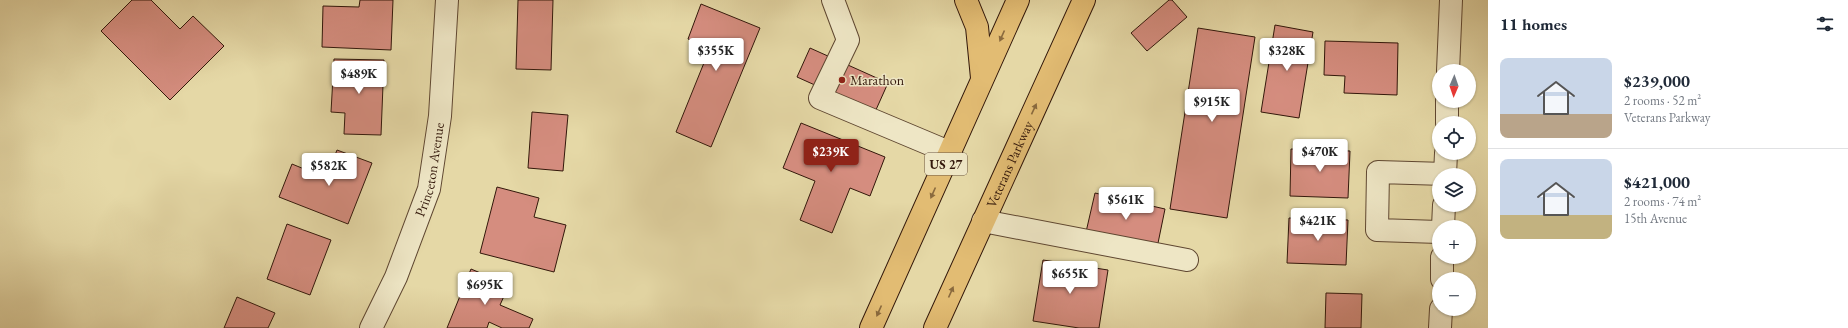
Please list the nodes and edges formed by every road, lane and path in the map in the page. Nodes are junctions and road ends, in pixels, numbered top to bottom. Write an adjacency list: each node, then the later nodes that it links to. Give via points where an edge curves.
1 (447, 0): 15 (street, Princeton Avenue, via 440,116 429,189 396,278)
2 (833, 0): 9 (street, via 848,40 820,98)
3 (966, 0): 8 (main road, via 977,26)
4 (1018, 0): 8 (main road, US 27, one-way to 8)
5 (1084, 0): 11 (main road, Veterans Parkway, one-way to 5)
6 (1451, 0): 7 (street)
7 (1448, 64)
8 (982, 81): 9 (main road, US 27)
9 (951, 153): 16 (main road, US 27, one-way to 16)
10 (1445, 167): 12 (street, via 1378,172 1377,230)
11 (983, 221): 13 (street); 17 (main road, Veterans Parkway, one-way to 11)
12 (1432, 232)
13 (1187, 260)
14 (1441, 316): 18 (street)
15 (371, 328)
16 (871, 328)
17 (935, 328)
18 (1440, 328)

